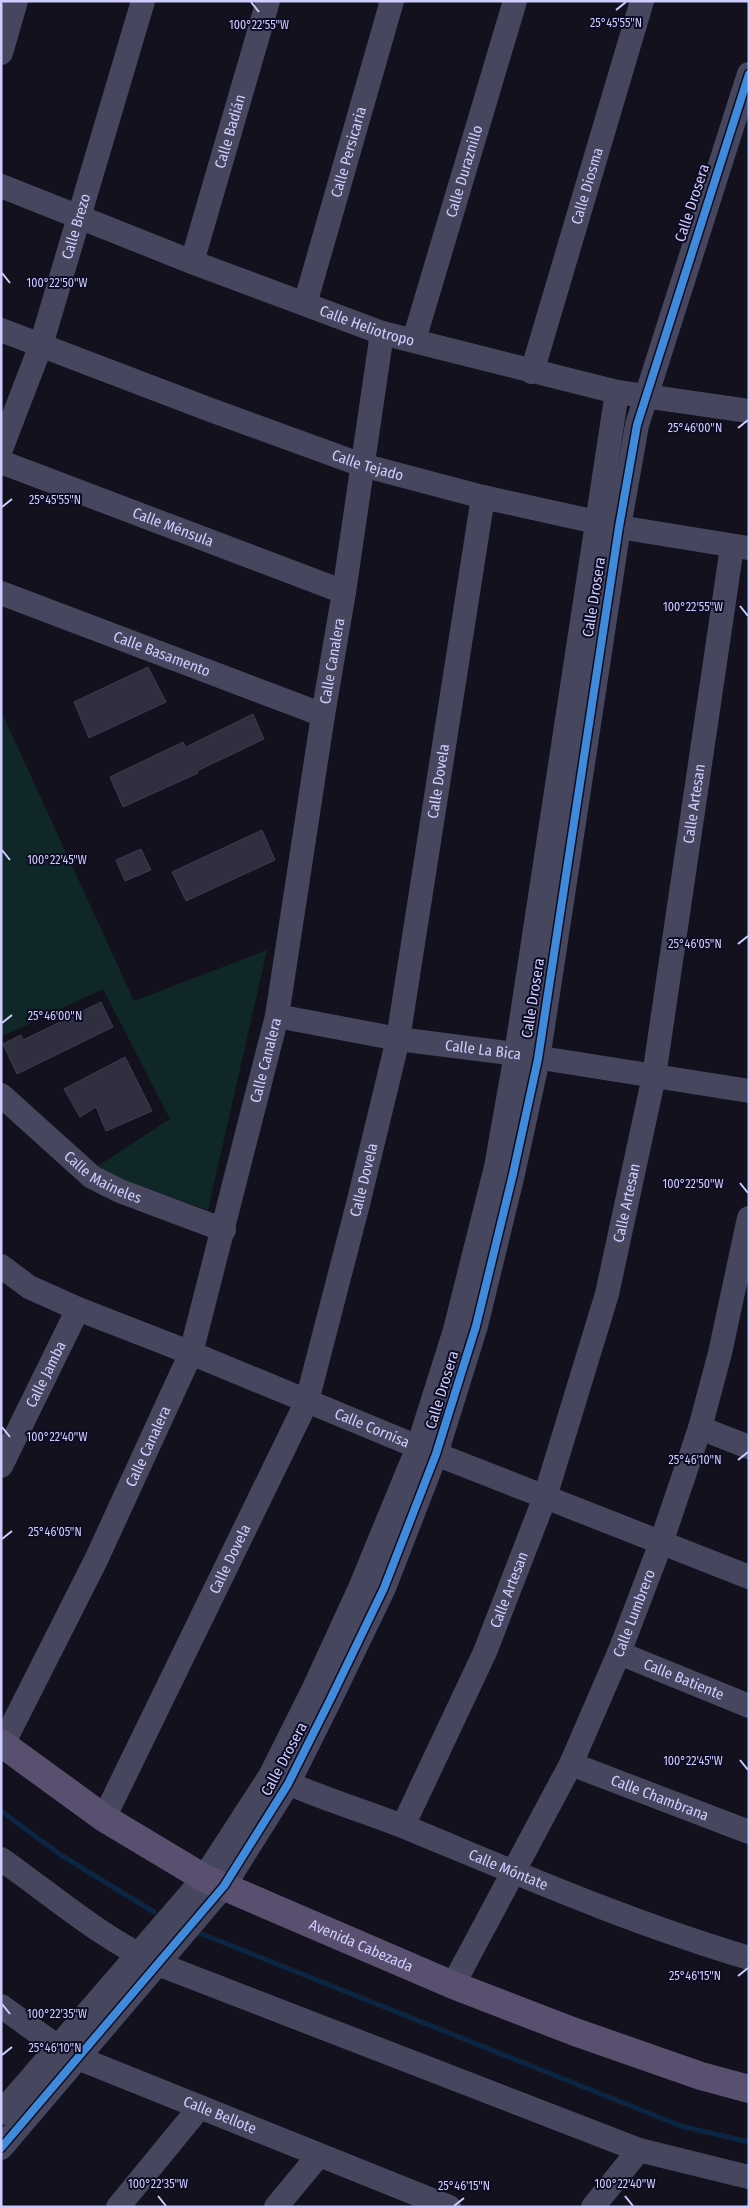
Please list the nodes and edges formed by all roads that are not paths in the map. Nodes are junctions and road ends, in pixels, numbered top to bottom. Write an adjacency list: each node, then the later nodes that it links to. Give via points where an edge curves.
1 (16, 1): 7 (street)
2 (143, 1): 10 (street, Calle Brezo)
3 (268, 1): 11 (street, Calle Badián)
4 (392, 1): 12 (street, Calle Persicaria)
5 (515, 1): 15 (street, Calle Duraznillo)
6 (642, 1): 17 (street, Calle Diosma)
7 (1, 53)
8 (749, 74): 19 (street, Calle Drosera)
9 (1, 186): 10 (street, Calle Heliotropo)
10 (79, 218): 11 (street, Calle Heliotropo); 16 (street, Calle Brezo)
11 (192, 262): 12 (street, Calle Heliotropo)
12 (305, 304): 14 (street, Calle Heliotropo)
13 (1, 330): 16 (street, Calle Tejado)
14 (382, 333): 15 (street, Calle Heliotropo); 23 (street, Calle Canalera)
15 (414, 340): 17 (street, Calle Heliotropo)
16 (40, 345): 21 (street, Calle Brezo); 23 (street, Calle Tejado)
17 (532, 372): 18 (street, Calle Heliotropo)
18 (617, 392): 19 (street, Calle Heliotropo); 25 (street, Calle Drosera)
19 (646, 395): 20 (street, Calle Heliotropo); 25 (street, Calle Drosera)
20 (749, 411)
21 (1, 449)
22 (1, 462): 27 (street, Calle Ménsula)
23 (362, 465): 24 (street, Calle Tejado); 27 (street, Calle Canalera)
24 (483, 497): 25 (street, Calle Tejado); 31 (street, Calle Dovela)
25 (608, 524): 26 (street, Calle Tejado); 32 (street, Calle Drosera)
26 (741, 548): 33 (street, Calle Artesan)
27 (344, 592): 29 (street, Calle Canalera)
28 (1, 593): 29 (street, Calle Basamento)
29 (323, 715): 30 (street, Calle Canalera)
30 (277, 1016): 31 (street, Calle La Bica); 37 (street, Calle Canalera)
31 (398, 1039): 32 (street, Calle La Bica); 41 (street, Calle Dovela)
32 (527, 1056): 33 (street, Calle La Bica); 44 (street, Calle Drosera, via 513,1174 476,1326)
33 (654, 1076): 34 (street, Calle La Bica); 46 (street, Calle Artesan, via 607,1294)
34 (749, 1091)
35 (1, 1095): 37 (street, Calle Maineles, via 92,1177)
36 (749, 1218): 42 (street, Calle Lumbrero)
37 (224, 1230): 40 (street, Calle Canalera)
38 (1, 1266): 39 (street, Calle Cornisa, via 29,1287)
39 (78, 1309): 40 (street, Calle Cornisa); 45 (street, Calle Jamba)
40 (191, 1353): 41 (street, Calle Cornisa); 51 (street, Calle Canalera, via 96,1560)
41 (307, 1401): 44 (street, Calle Cornisa); 54 (street, Calle Dovela)
42 (700, 1428): 43 (street); 47 (street, Calle Lumbrero)
43 (749, 1446)
44 (427, 1451): 46 (street, Calle Cornisa); 53 (street, Calle Drosera, via 384,1588)
45 (1, 1466)
46 (545, 1497): 47 (street, Calle Cornisa); 55 (street, Calle Artesan, via 485,1652)
47 (661, 1542): 48 (street, Calle Cornisa); 49 (street, Calle Lumbrero)
48 (749, 1577)
49 (619, 1653): 50 (street, Calle Batiente); 52 (street, Calle Lumbrero)
50 (749, 1706)
51 (2, 1743): 54 (main road, Avenida Cabezada)
52 (571, 1764): 56 (street, Calle Chambrana); 58 (street, Calle Lumbrero)
53 (279, 1780): 55 (street, Calle Móntate); 59 (street, Calle Drosera)
54 (104, 1818): 59 (main road, Avenida Cabezada)
55 (403, 1826): 58 (street, Calle Móntate)
56 (749, 1832)
57 (1, 1859): 61 (street, via 105,1934)
58 (514, 1873): 60 (street, Calle Móntate, via 683,1938); 62 (street, Calle Lumbrero)
59 (214, 1882): 61 (street, Calle Drosera); 62 (main road, Avenida Cabezada)
60 (749, 1958)
61 (147, 1960): 64 (street, Calle Drosera); 69 (street)
62 (453, 1985): 65 (main road, Avenida Cabezada, via 575,2032)
63 (1, 2006): 64 (street, Calle Bellote)
64 (68, 2053): 66 (street, Calle Bellote); 67 (street); 68 (street)
65 (749, 2090)
66 (200, 2107): 70 (street, Calle Bellote); 73 (street)
67 (1, 2113)
68 (1, 2148)
69 (639, 2150): 71 (street); 75 (street)
70 (319, 2155): 72 (street, Calle Bellote); 74 (street)
71 (749, 2177)
72 (442, 2205)
73 (118, 2207)
74 (276, 2207)
75 (593, 2207)

